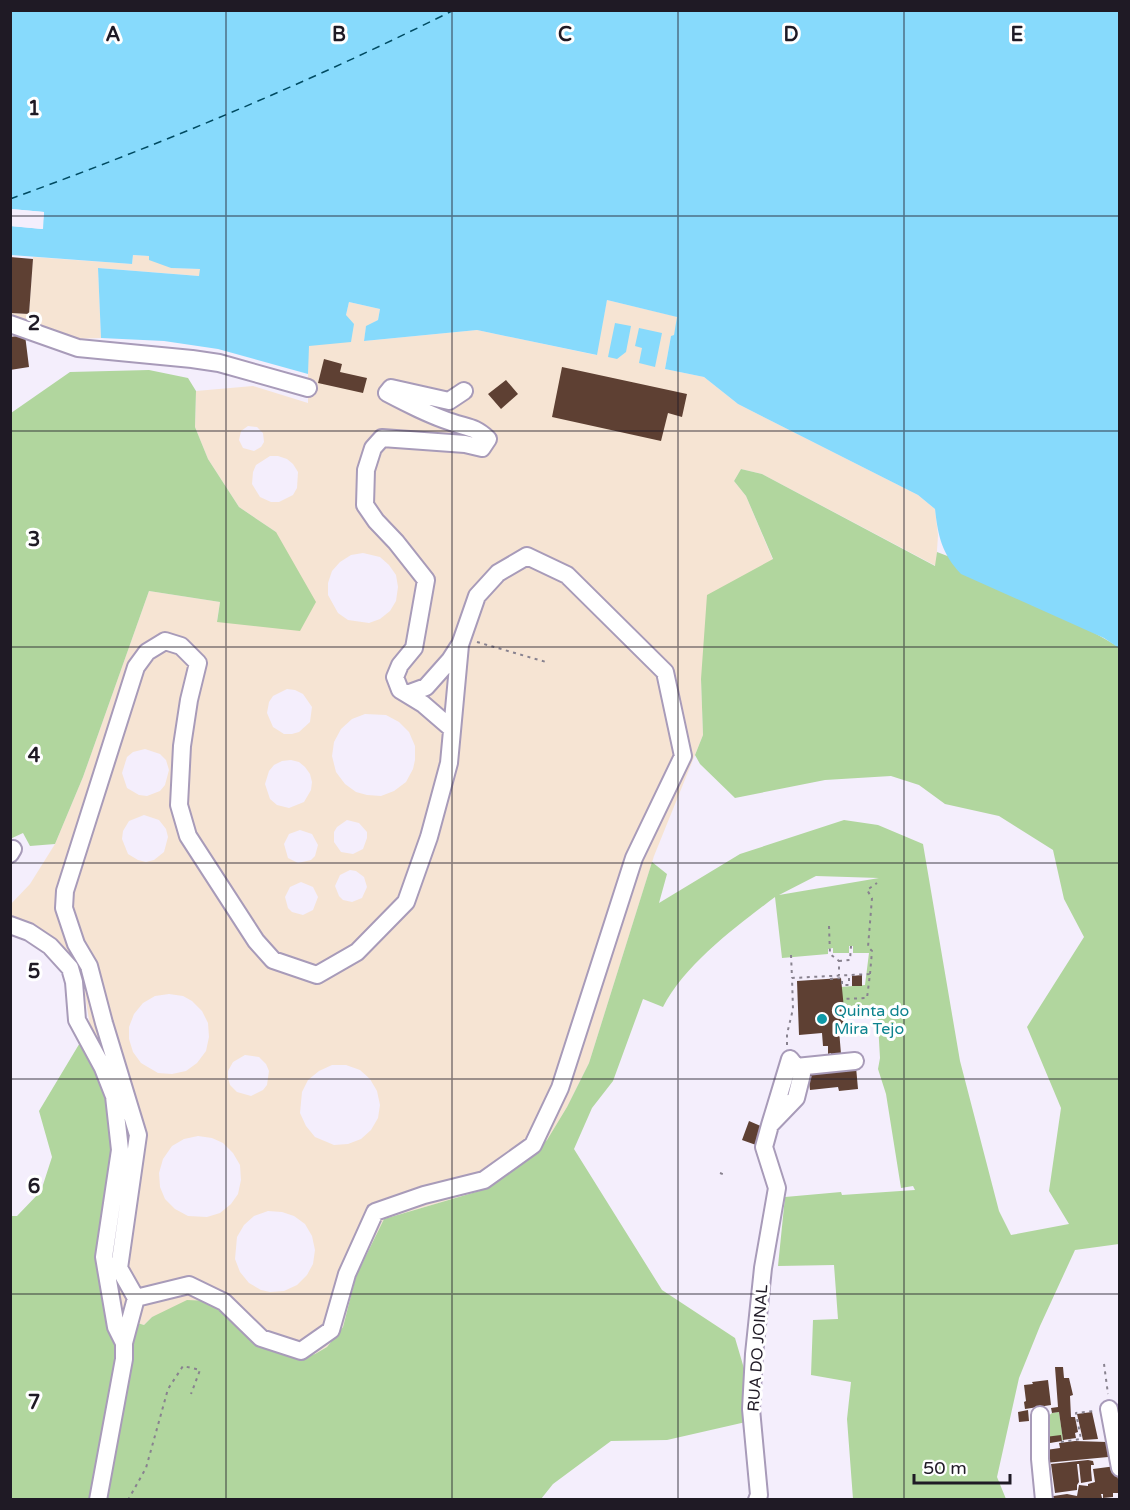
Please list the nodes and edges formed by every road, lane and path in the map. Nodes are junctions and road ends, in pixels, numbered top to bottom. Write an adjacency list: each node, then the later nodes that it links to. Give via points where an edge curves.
1 (10, 324): 2 (street, via 78,348 219,363)
2 (308, 388)
3 (464, 391): 6 (street, via 449,401 391,388 387,393 451,422 478,429 488,440 482,448 382,438 373,448 366,471 365,505 426,580 414,648 395,677 400,690)
4 (465, 642): 5 (path); 6 (street, via 426,687); 7 (street); 24 (street, via 477,596 498,573 527,556 567,575 665,672 683,756 634,858 560,1088 533,1145 484,1180 375,1212 347,1274 331,1330 301,1351 261,1338 224,1302 189,1285)
5 (546, 662)
6 (407, 694): 7 (street)
7 (452, 729): 24 (street, via 448,763 429,837 406,902 357,952 317,975 273,960 255,941 188,836 179,805 182,746 198,663 182,646 165,641 147,652 136,667 65,891 63,908 76,944 90,966 138,1134 119,1268)
8 (877, 883): 14 (path, via 867,890 872,898)
9 (10, 925): 25 (street, via 50,946 70,968 77,1020 114,1096 120,1150 104,1257 116,1327)
10 (829, 926): 13 (path, via 830,954)
11 (851, 946): 13 (path, via 850,960)
12 (791, 956): 17 (path)
13 (839, 961): 15 (path)
14 (870, 974): 16 (path); 19 (path, via 867,998)
15 (839, 975)
16 (849, 975): 17 (path); 18 (path, via 849,985 842,985 842,978)
17 (792, 978): 20 (path, via 793,1009 787,1035)
18 (830, 979)
19 (843, 999)
20 (792, 1060): 21 (street); 34 (street, RUA DO JOINAL, via 802,1074 796,1098 770,1125 764,1147 777,1188 754,1354 751,1409)
21 (855, 1061)
22 (720, 1173): 23 (path)
23 (725, 1174)
24 (136, 1298): 25 (street)
25 (124, 1343): 32 (street, via 122,1377)
26 (1104, 1364): 28 (path)
27 (191, 1394): 33 (path, via 200,1370 183,1366 168,1389 146,1468)
28 (1105, 1410): 30 (path, via 1076,1413 1081,1439); 31 (street)
29 (1040, 1415): 35 (street)
30 (1061, 1442)
31 (1119, 1468)
32 (98, 1500)
33 (128, 1500)
34 (757, 1500)
35 (1044, 1500)

